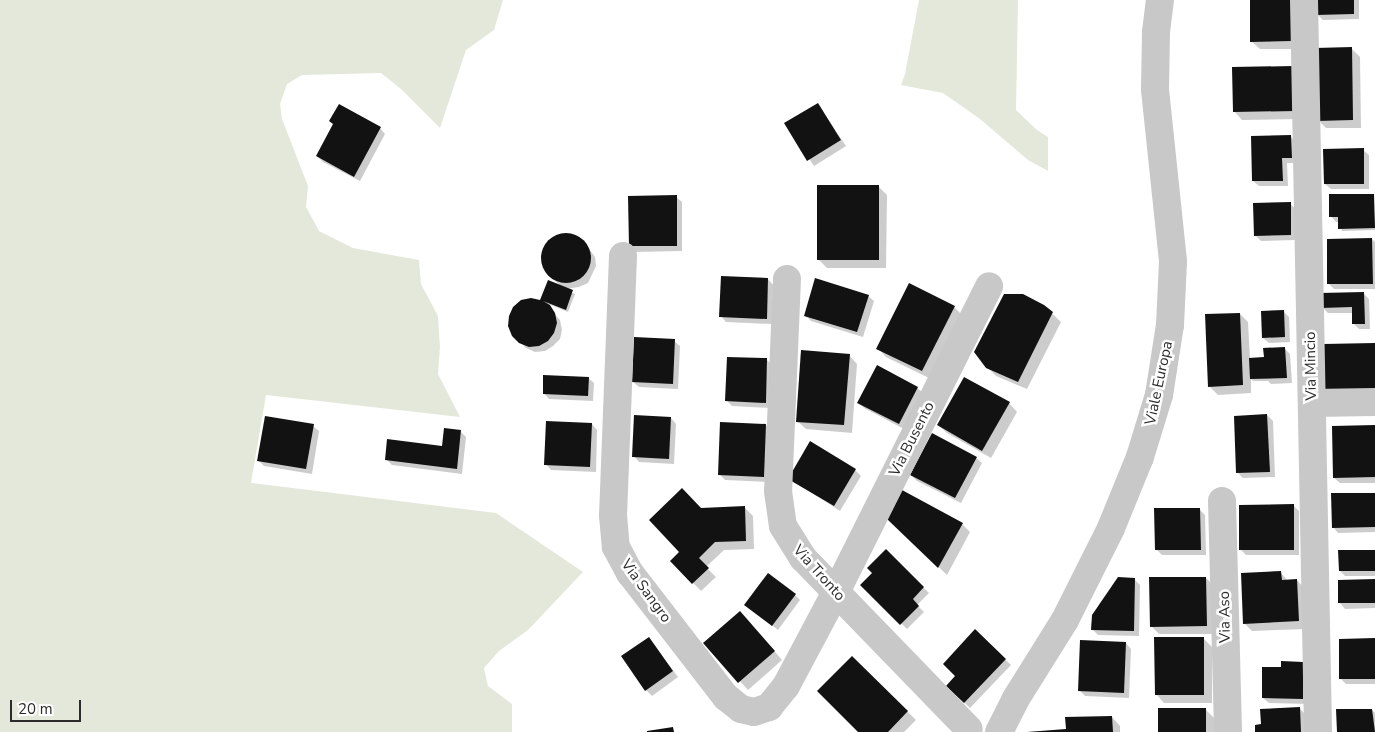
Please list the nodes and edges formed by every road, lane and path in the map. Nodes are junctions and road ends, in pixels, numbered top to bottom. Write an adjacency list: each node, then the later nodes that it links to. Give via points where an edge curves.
1 (1160, 0): 10 (street, Viale Europa, via 1155,89 1173,261 1170,324 1162,378 1143,449 1111,528 1065,620)
2 (1304, 0): 6 (street, Via Mincio)
3 (622, 256): 9 (street, Via Sangro, via 613,515 616,547 626,566 726,697 742,709 754,712 769,707 782,693)
4 (787, 279): 9 (street, Via Tronto, via 779,509 783,526 798,551)
5 (989, 286): 9 (street, Via Busento)
6 (1312, 402): 7 (street); 14 (street, Via Mincio)
7 (1375, 402)
8 (1222, 501): 13 (street, Via Aso)
9 (836, 592): 11 (street, Via Tronto)
10 (1015, 700): 11 (street); 12 (street, Viale Europa)
11 (966, 731)
12 (998, 732)
13 (1228, 732)
14 (1318, 732)

